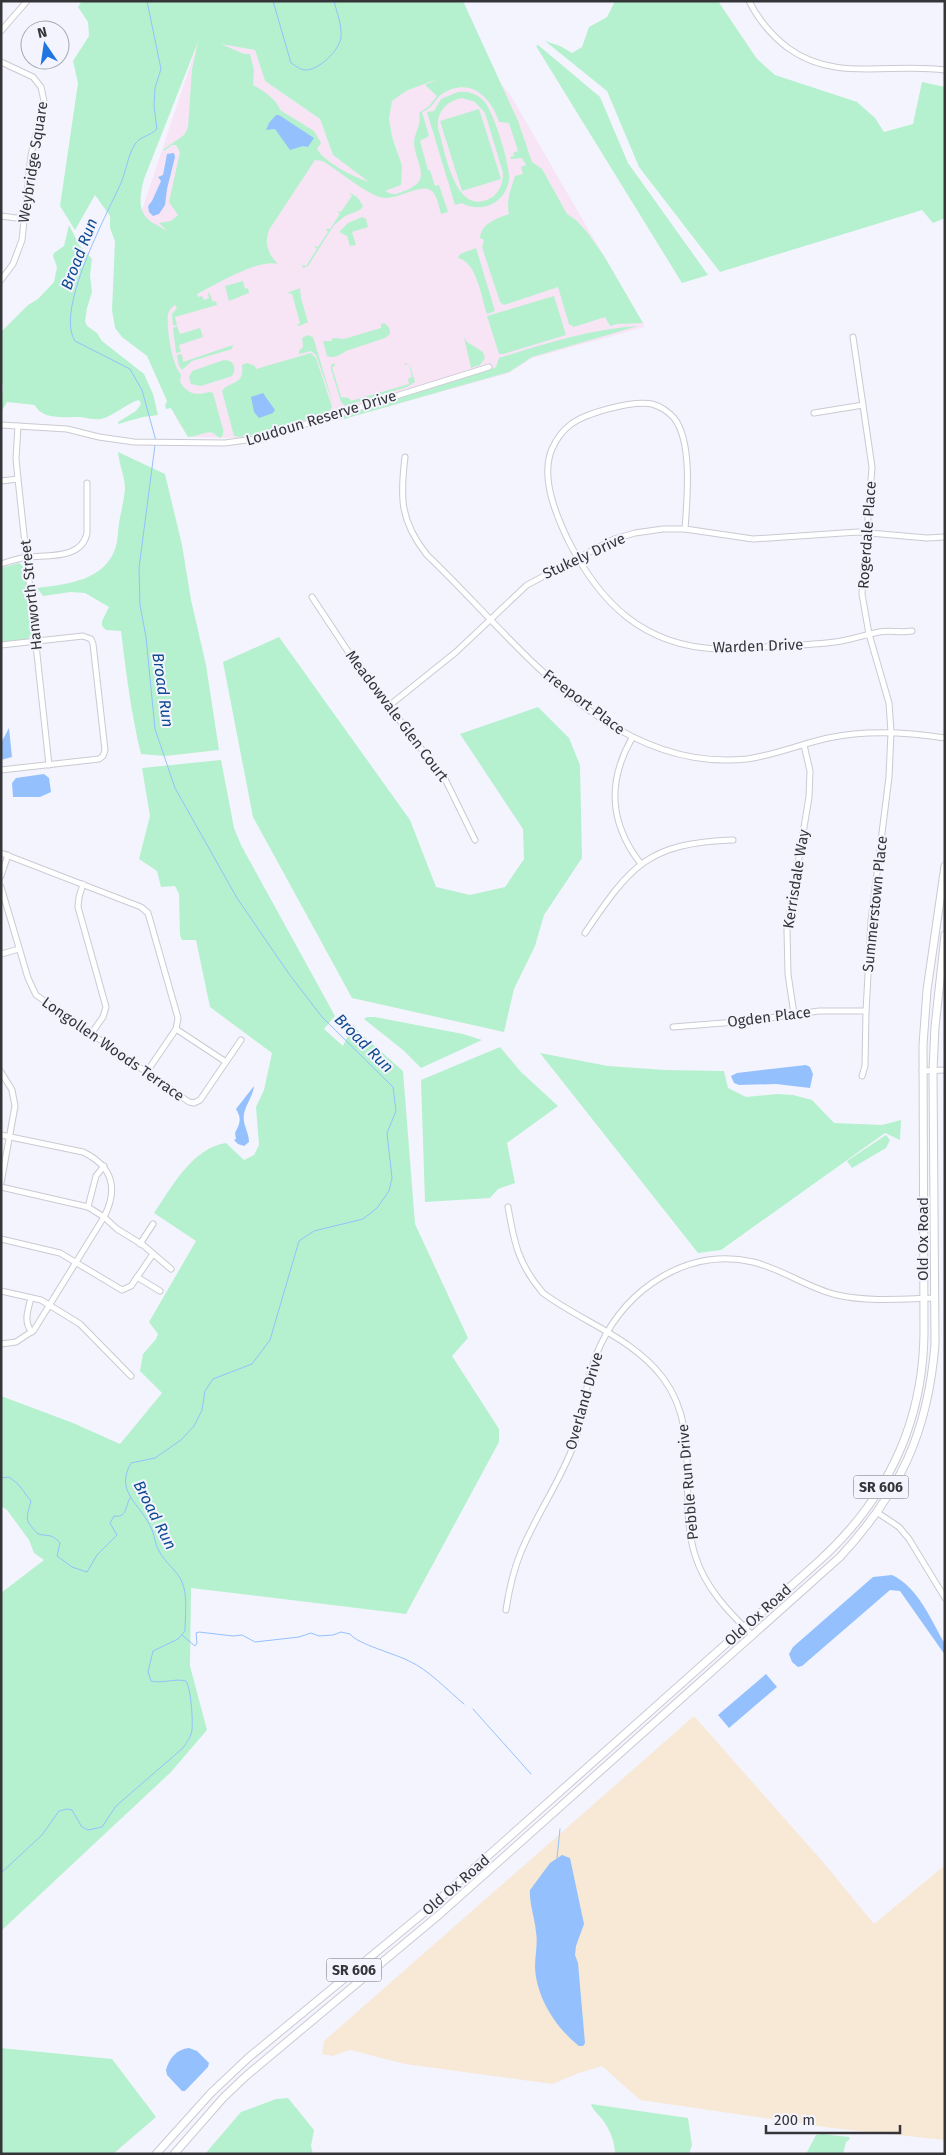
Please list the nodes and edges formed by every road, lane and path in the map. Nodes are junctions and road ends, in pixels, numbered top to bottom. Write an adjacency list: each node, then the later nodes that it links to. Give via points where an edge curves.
1 (27, 1): 3 (street)
2 (750, 1): 5 (street, via 770,33 793,52 812,62 853,70)
3 (1, 31)
4 (1, 62): 7 (street, Weybridge Square, via 33,77 43,96 44,104 31,155)
5 (945, 70)
6 (1, 216): 7 (street)
7 (24, 219): 8 (street, Weybridge Square, via 20,247)
8 (1, 280)
9 (854, 336): 11 (street, Rogerdale Place)
10 (489, 367): 14 (street, Loudoun Reserve Drive, via 235,443 134,442 67,429)
11 (863, 405): 12 (street); 20 (street, Rogerdale Place, via 872,467)
12 (814, 413)
13 (1, 425): 14 (street, Loudoun Reserve Drive)
14 (18, 426): 16 (street, Hanworth Street)
15 (405, 457): 26 (street, Freeport Place, via 403,511 415,540)
16 (18, 479): 17 (street); 22 (street, Hanworth Street)
17 (1, 480)
18 (87, 483): 22 (street, via 87,533 82,545 69,553)
19 (685, 529): 20 (street, Stukely Drive, via 753,539); 23 (street, Stukely Drive, via 635,533); 23 (street, via 688,487 685,450 674,418 664,409 643,403 589,414 570,425 559,437 551,452 548,468 553,500)
20 (868, 533): 21 (street, Stukely Drive); 28 (street, Rogerdale Place, via 862,594)
21 (945, 537)
22 (27, 558): 24 (street); 29 (street, Hanworth Street)
23 (577, 558): 26 (street, Stukely Drive, via 527,585); 28 (street, Warden Drive, via 600,592 619,610 649,631 680,643 719,649 752,648 820,644)
24 (1, 564)
25 (312, 597): 31 (street, Meadowvale Glen Court, via 355,662)
26 (490, 619): 31 (street, Stukely Drive, via 439,667); 33 (street, Freeport Place, via 567,693)
27 (912, 631): 28 (street, Warden Drive)
28 (869, 634): 32 (street, Rogerdale Place, via 889,703)
29 (36, 641): 30 (street); 36 (street, Hanworth Street); 36 (street, via 87,637 94,644 103,756)
30 (1, 645)
31 (390, 705): 38 (street, Meadowvale Glen Court, via 446,781)
32 (891, 732): 34 (street, Freeport Place); 35 (street, Freeport Place, via 838,736); 51 (street, Summerstown Place, via 890,777 871,922)
33 (632, 738): 35 (street, Freeport Place, via 675,754 718,760 758,757); 42 (street, via 617,770 614,793 616,817 625,842)
34 (945, 738)
35 (804, 745): 52 (street, Kerrisdale Way, via 810,771 809,797 787,930)
36 (49, 765): 37 (street)
37 (1, 770)
38 (475, 840)
39 (733, 840): 42 (street, via 688,844 660,852)
40 (1, 853): 41 (street)
41 (8, 856): 44 (street); 45 (street)
42 (640, 864): 47 (street, via 614,892)
43 (945, 866): 60 (main road, Old Ox Road / SR 606, via 927,990)
44 (1, 876)
45 (83, 884): 54 (street, via 141,907 148,913 177,1010); 55 (street, via 78,901 79,912 106,1007)
46 (1, 887): 49 (street, Longollen Woods Terrace)
47 (585, 932)
48 (945, 935): 58 (main road, Old Ox Road / SR 606)
49 (19, 949): 50 (street); 55 (street, Longollen Woods Terrace, via 34,992)
50 (1, 954)
51 (866, 1011): 52 (street, Ogden Place); 63 (street, Summerstown Place)
52 (794, 1014): 53 (street, Ogden Place)
53 (673, 1027)
54 (176, 1029): 57 (street); 62 (street)
55 (91, 1034): 62 (street, Longollen Woods Terrace)
56 (241, 1040): 57 (street, Longollen Woods Terrace)
57 (226, 1062): 62 (street, Longollen Woods Terrace, via 200,1100 194,1103)
58 (934, 1070): 59 (street); 60 (street); 83 (main road, Old Ox Road / SR 606)
59 (945, 1070)
60 (922, 1071): 82 (main road, Old Ox Road / SR 606)
61 (1, 1072): 65 (street, via 14,1098)
62 (146, 1072)
63 (862, 1076)
64 (1, 1135): 65 (street)
65 (11, 1137): 66 (street, via 83,1152); 67 (street)
66 (104, 1166): 70 (street, via 96,1176); 71 (street, via 112,1188)
67 (1, 1183)
68 (1, 1188): 70 (street)
69 (508, 1206): 86 (street, Pebble Run Drive, via 514,1244 531,1280 543,1293)
70 (88, 1207): 71 (street)
71 (104, 1217): 74 (street); 76 (street)
72 (153, 1224): 74 (street)
73 (1, 1240): 76 (street, via 60,1253)
74 (140, 1244): 75 (street)
75 (153, 1254): 77 (street); 78 (street)
76 (76, 1262): 78 (street, via 122,1290 132,1286); 84 (street)
77 (171, 1269)
78 (137, 1277): 80 (street)
79 (1, 1291): 81 (street)
80 (160, 1291)
81 (31, 1298): 84 (street); 85 (street, via 26,1320)
82 (923, 1298): 83 (street, Overland Drive); 86 (street, Overland Drive, via 848,1297 818,1290 753,1262 708,1261 677,1269 653,1281 630,1300); 92 (main road, Old Ox Road / SR 606, via 924,1349 918,1393 906,1436 891,1471 870,1505 835,1546)
83 (935, 1298): 89 (main road, Old Ox Road / SR 606, via 933,1370 926,1404 912,1451)
84 (50, 1305): 85 (street); 88 (street, via 86,1329)
85 (32, 1332): 87 (street, via 16,1342)
86 (607, 1333): 91 (street, Overland Drive, via 591,1370 571,1450 520,1554); 92 (street, Pebble Run Drive, via 640,1354 663,1378 674,1396 686,1434 695,1554 711,1589)
87 (1, 1344)
88 (131, 1376)
89 (878, 1513): 90 (street, via 899,1527 909,1539); 93 (main road, Old Ox Road / SR 606, via 840,1557)
90 (945, 1598)
91 (506, 1610)
92 (744, 1628): 93 (street, Pebble Run Drive); 94 (main road, Old Ox Road / SR 606, via 426,1911 248,2058)
93 (752, 1635): 95 (main road, Old Ox Road / SR 606, via 440,1914 246,2076)
94 (156, 2154)
95 (174, 2154)

